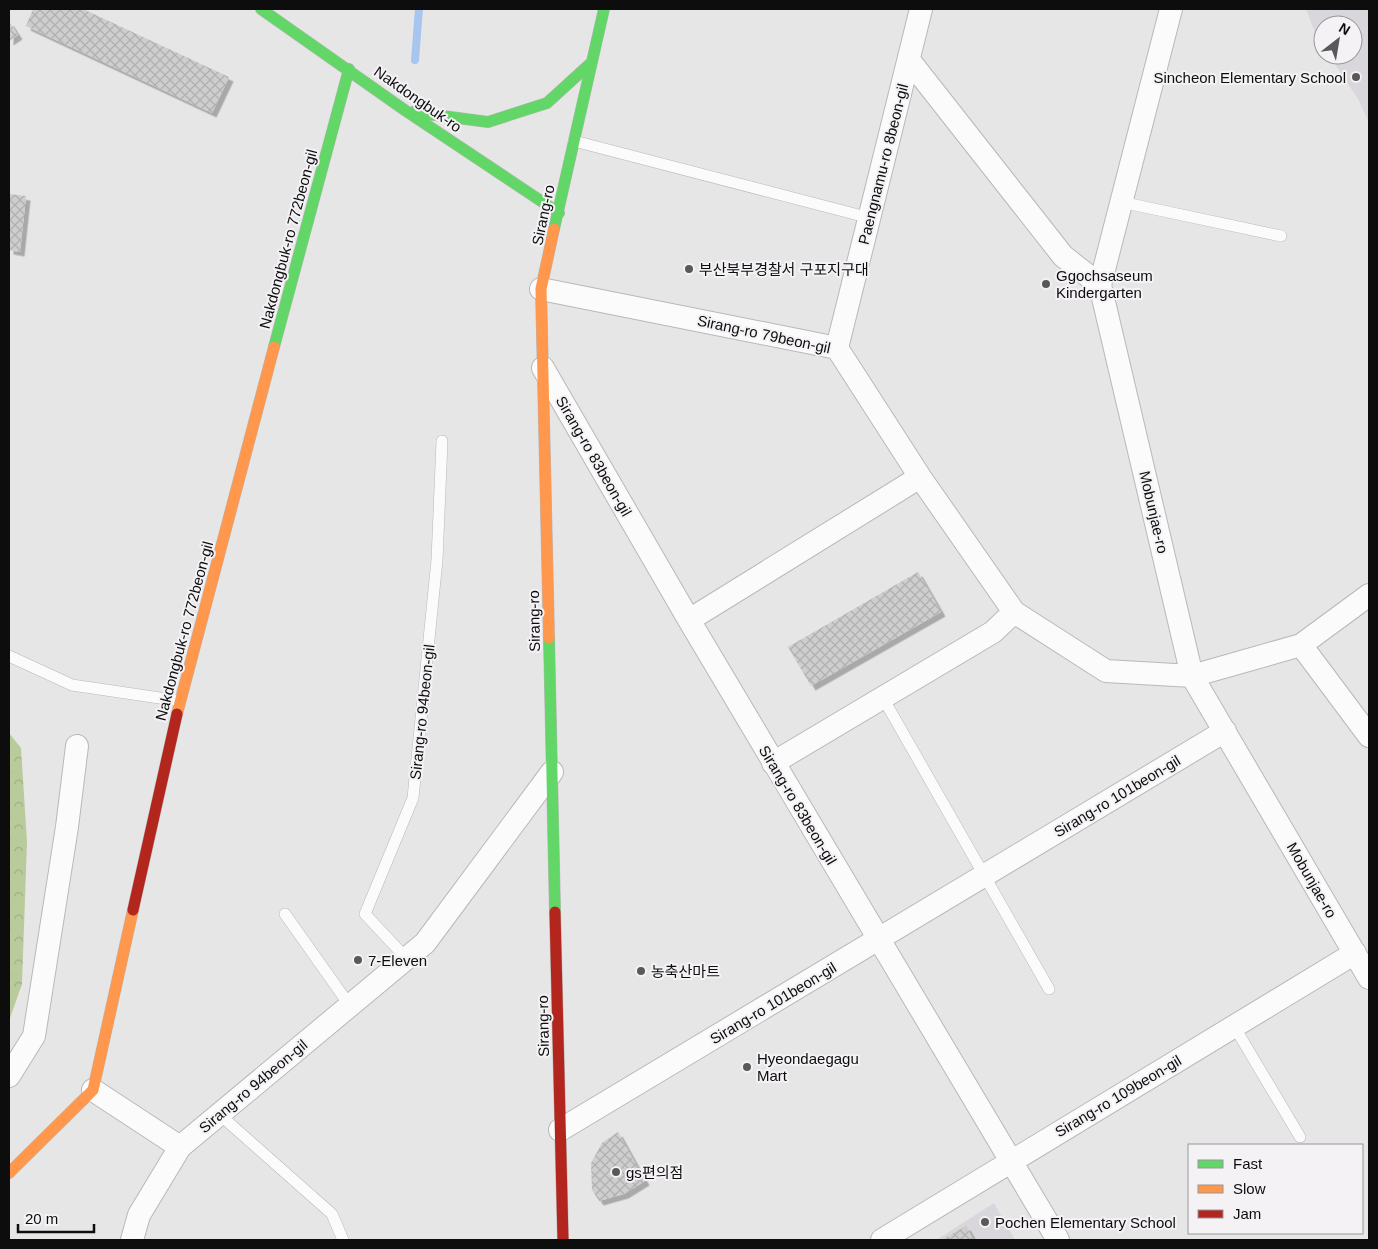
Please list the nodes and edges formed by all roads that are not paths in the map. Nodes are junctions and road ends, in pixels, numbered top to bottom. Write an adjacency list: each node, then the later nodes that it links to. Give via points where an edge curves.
1 (604, 9): 6 (main road, Sirang-ro)
2 (922, 9): 5 (street, Paengnamu-ro 8beon-gil)
3 (1171, 9): 10 (street, Mobunjae-ro)
4 (266, 10): 7 (main road, Nakdongbuk-ro)
5 (909, 60): 12 (street, Paengnamu-ro 8beon-gil); 14 (street, via 1063,256)
6 (592, 62): 8 (main road, via 547,103 488,122); 9 (main road, Sirang-ro)
7 (349, 69): 8 (main road, Nakdongbuk-ro); 27 (main road, Nakdongbuk-ro 772beon-gil)
8 (406, 111): 11 (main road, Nakdongbuk-ro)
9 (574, 140): 11 (main road, Sirang-ro); 12 (lane)
10 (1121, 202): 13 (lane); 14 (street, Mobunjae-ro)
11 (559, 213): 15 (main road, Sirang-ro)
12 (870, 218): 16 (street, Paengnamu-ro 8beon-gil)
13 (1281, 236)
14 (1100, 285): 25 (street, Mobunjae-ro)
15 (541, 290): 16 (street, Sirang-ro 79beon-gil); 17 (main road, Sirang-ro)
16 (837, 348): 19 (street, Sirang-ro 79beon-gil)
17 (543, 368): 22 (street, Sirang-ro 83beon-gil); 32 (main road, Sirang-ro)
18 (442, 441): 37 (lane, Sirang-ro 94beon-gil, via 437,560 413,798 365,914)
19 (920, 477): 21 (street, Sirang-ro 79beon-gil); 22 (street)
20 (1369, 595): 23 (street)
21 (1014, 612): 25 (street, Sirang-ro 79beon-gil, via 1106,671); 26 (street, via 993,632)
22 (689, 620): 31 (street, Sirang-ro 83beon-gil)
23 (1301, 645): 25 (street, Sirang-ro 79beon-gil); 29 (street)
24 (9, 656): 27 (lane, via 72,685)
25 (1192, 676): 28 (street, Mobunjae-ro)
26 (883, 698): 31 (street); 33 (lane)
27 (180, 702): 43 (main road, Nakdongbuk-ro 772beon-gil)
28 (1225, 732): 33 (street, Sirang-ro 101beon-gil); 36 (street, Mobunjae-ro)
29 (1369, 736)
30 (77, 746): 42 (street, via 34,1036)
31 (773, 763): 35 (street, Sirang-ro 83beon-gil)
32 (552, 772): 37 (street, Sirang-ro 94beon-gil, via 425,943); 45 (main road, Sirang-ro)
33 (985, 876): 35 (street, Sirang-ro 101beon-gil); 39 (lane)
34 (285, 914): 40 (lane)
35 (878, 939): 45 (street, Sirang-ro 101beon-gil); 48 (street, Sirang-ro 83beon-gil)
36 (1355, 953): 38 (street, Mobunjae-ro); 41 (street, Sirang-ro 109beon-gil)
37 (407, 959): 40 (street, Sirang-ro 94beon-gil)
38 (1369, 978)
39 (1049, 989)
40 (350, 1006): 44 (street, Sirang-ro 94beon-gil)
41 (1234, 1026): 46 (lane); 48 (street, Sirang-ro 109beon-gil)
42 (9, 1076)
43 (93, 1090): 47 (street); 49 (main road)
44 (219, 1114): 47 (street, Sirang-ro 94beon-gil); 51 (lane, via 332,1214)
45 (560, 1130): 52 (main road, Sirang-ro)
46 (1300, 1137)
47 (180, 1147): 50 (street, Sirang-ro 94beon-gil, via 139,1215)
48 (1011, 1161): 53 (street, Sirang-ro 109beon-gil); 54 (street, Sirang-ro 83beon-gil)
49 (9, 1173)
50 (132, 1240)
51 (343, 1240)
52 (563, 1240)
53 (882, 1240)
54 (1058, 1240)

